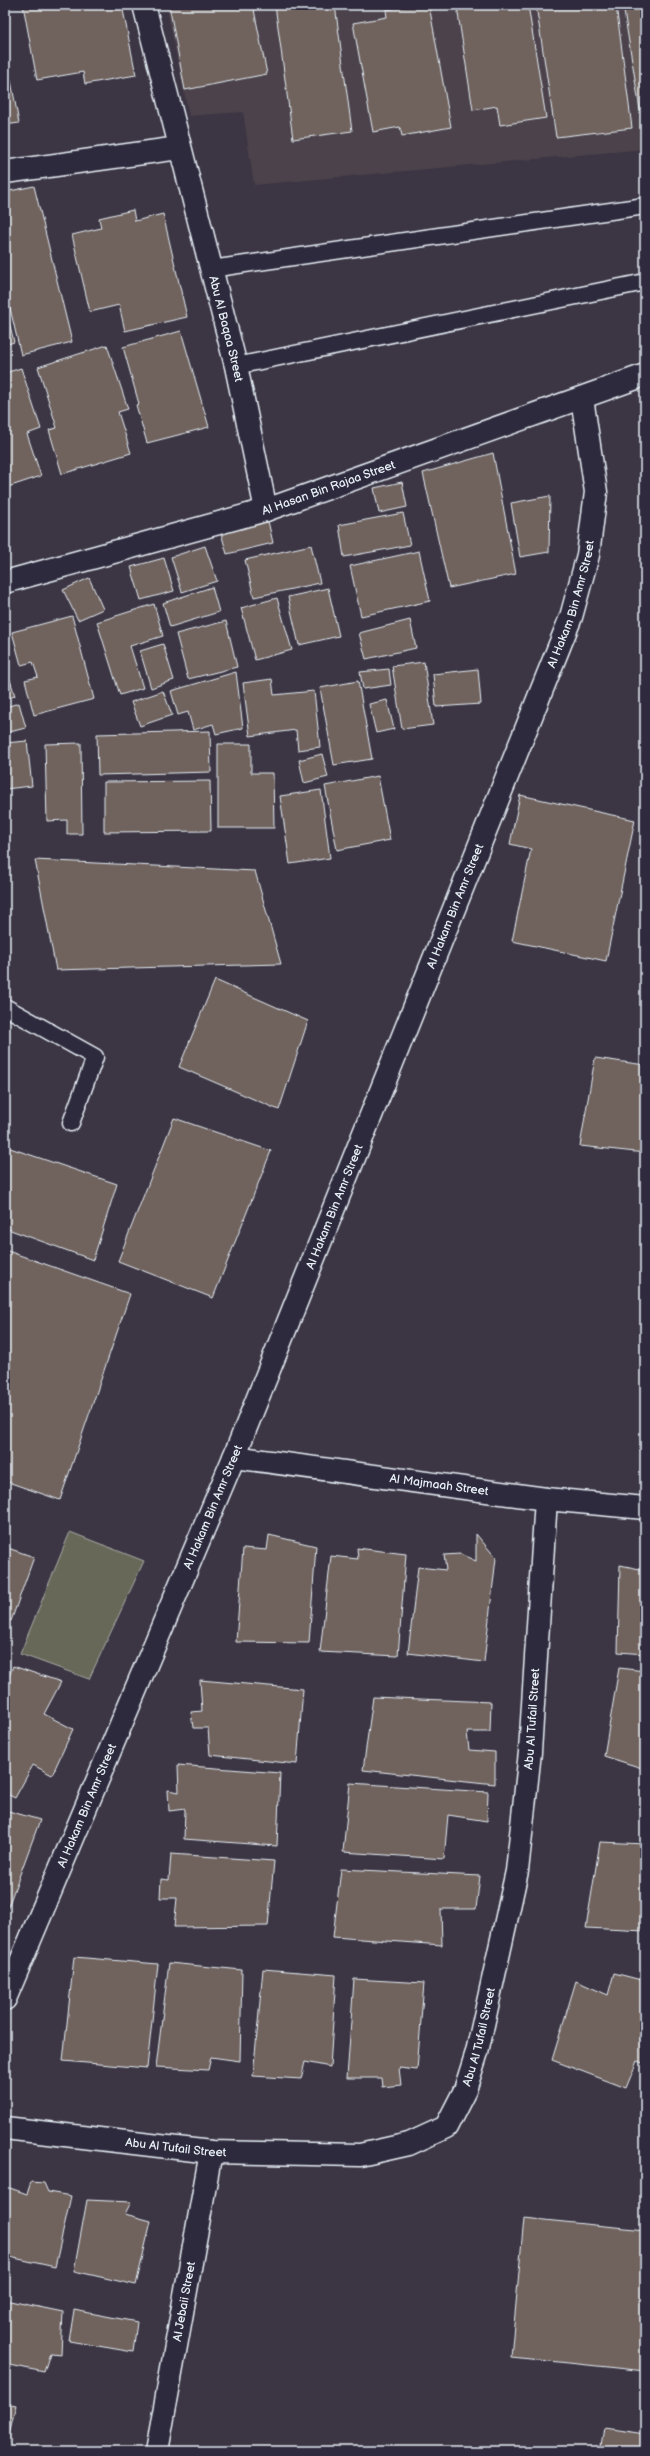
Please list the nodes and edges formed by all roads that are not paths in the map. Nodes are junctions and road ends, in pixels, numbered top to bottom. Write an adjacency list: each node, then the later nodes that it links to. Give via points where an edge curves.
1 (144, 5): 2 (street, Abu Al Baqaa Street)
2 (179, 148): 3 (street); 5 (street, Abu Al Baqaa Street)
3 (5, 172)
4 (645, 206): 5 (lane)
5 (211, 269): 7 (street, Abu Al Baqaa Street)
6 (645, 282): 7 (lane)
7 (236, 366): 10 (street, Abu Al Baqaa Street)
8 (645, 375): 9 (street, Al Hasan Bin Rajaa Street)
9 (582, 398): 10 (street, Al Hasan Bin Rajaa Street); 14 (street, Al Hakam Bin Amr Street, via 596,492 588,555 571,617)
10 (266, 510): 11 (street, Al Hasan Bin Rajaa Street)
11 (5, 582)
12 (5, 1006): 13 (lane, via 95,1057)
13 (71, 1123)
14 (234, 1457): 15 (street, Al Majmaah Street); 17 (street, Al Hakam Bin Amr Street)
15 (546, 1499): 16 (street, Al Majmaah Street); 19 (street, Abu Al Tufail Street, via 530,1752 517,1871 477,2052 465,2090 446,2127 409,2144 360,2155)
16 (645, 1508)
17 (5, 1999)
18 (5, 2128): 19 (street, Abu Al Tufail Street)
19 (211, 2152): 20 (street, Al Jebaii Street)
20 (157, 2451)

